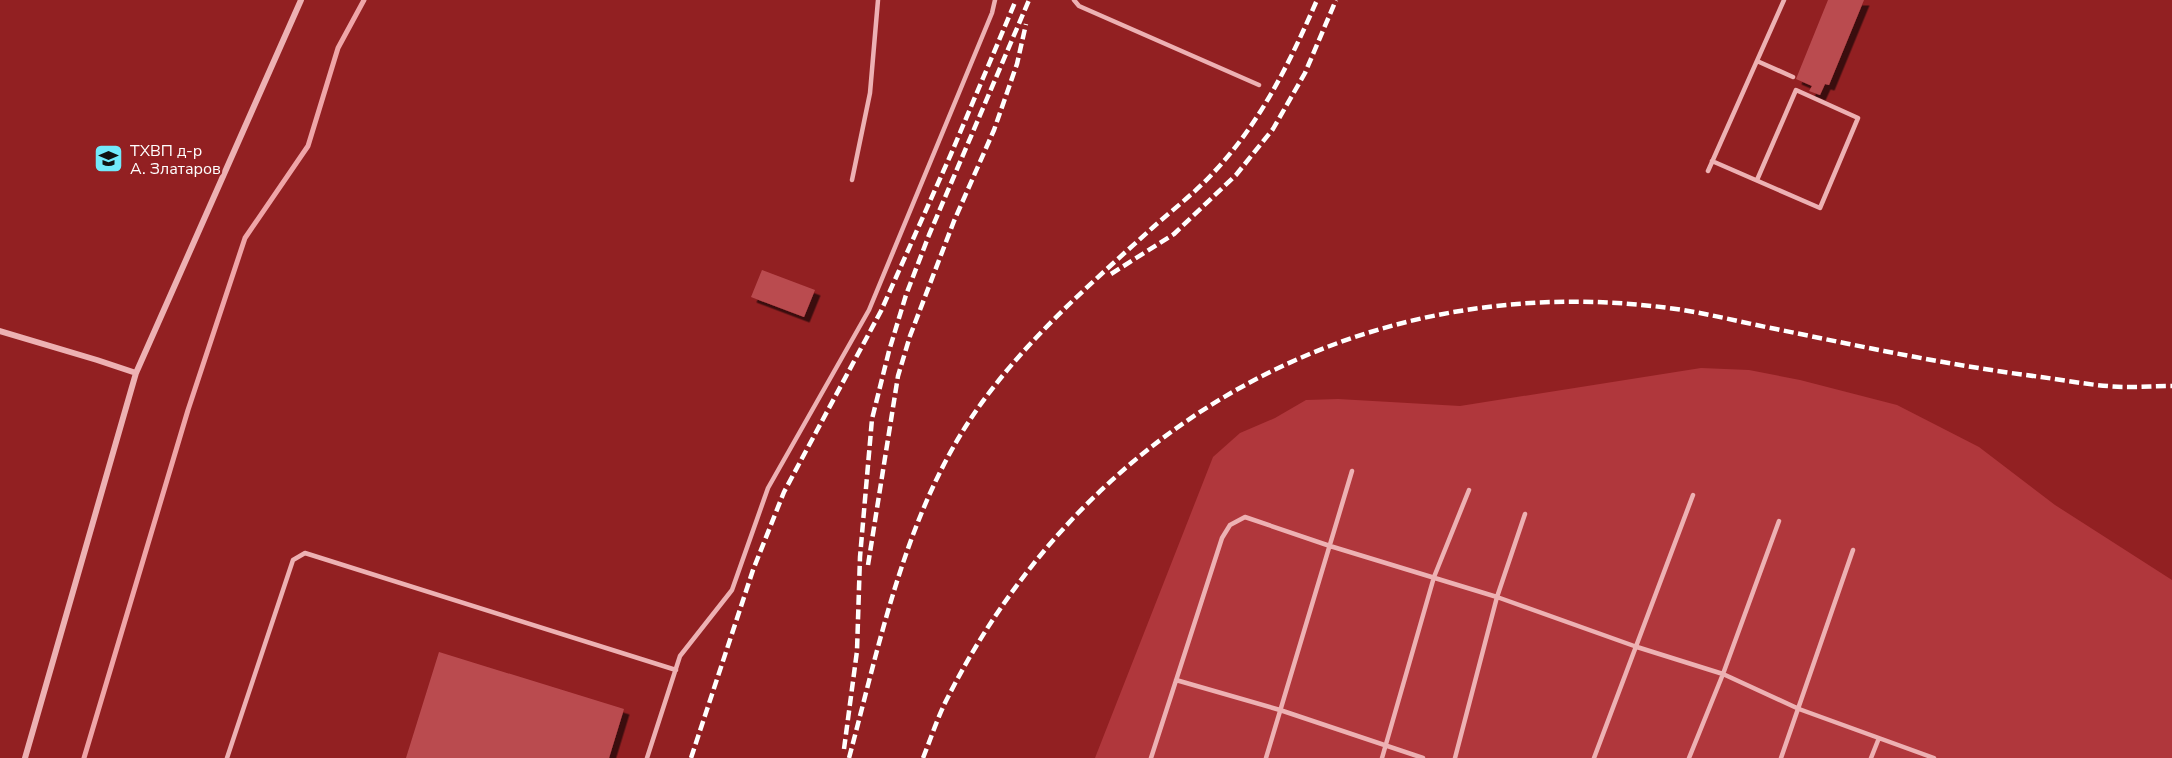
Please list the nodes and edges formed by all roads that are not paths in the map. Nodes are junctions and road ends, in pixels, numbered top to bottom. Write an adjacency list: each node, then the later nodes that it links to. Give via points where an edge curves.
1 (301, 0): 14 (street)
2 (878, 0): 11 (lane, via 870,93)
3 (994, 0): 25 (lane, via 992,13 868,310 768,488 732,590 680,656)
4 (1074, 0): 8 (lane, via 1079,6)
5 (1784, 0): 6 (lane)
6 (1757, 61): 7 (lane); 9 (lane)
7 (1793, 77)
8 (1259, 85)
9 (1712, 161): 10 (lane); 12 (lane)
10 (1708, 171)
11 (852, 180)
12 (1757, 180): 12 (lane, via 1820,208 1858,118 1796,90)
13 (0, 331): 14 (street)
14 (136, 373): 32 (street)
15 (1352, 471): 20 (lane)
16 (1469, 490): 22 (lane)
17 (1693, 495): 24 (lane)
18 (1525, 514): 23 (lane)
19 (1779, 521): 26 (lane)
20 (1330, 546): 22 (lane); 27 (lane, via 1245,517 1230,525 1222,537); 29 (lane)
21 (1852, 550): 28 (lane)
22 (1434, 577): 23 (lane); 31 (lane)
23 (1497, 597): 24 (lane); 39 (lane)
24 (1637, 647): 26 (lane); 40 (lane)
25 (676, 670): 33 (lane, via 305,554 293,560); 34 (lane)
26 (1723, 674): 28 (lane); 41 (lane)
27 (1176, 680): 29 (lane); 35 (lane)
28 (1799, 709): 30 (lane); 42 (lane)
29 (1280, 710): 31 (lane); 36 (lane)
30 (1879, 738): 43 (lane); 44 (lane)
31 (1386, 745): 37 (lane); 38 (lane)
32 (25, 758)
33 (227, 758)
34 (648, 758)
35 (1151, 758)
36 (1266, 758)
37 (1382, 758)
38 (1423, 758)
39 (1455, 758)
40 (1594, 758)
41 (1689, 758)
42 (1781, 758)
43 (1871, 758)
44 (1934, 758)

